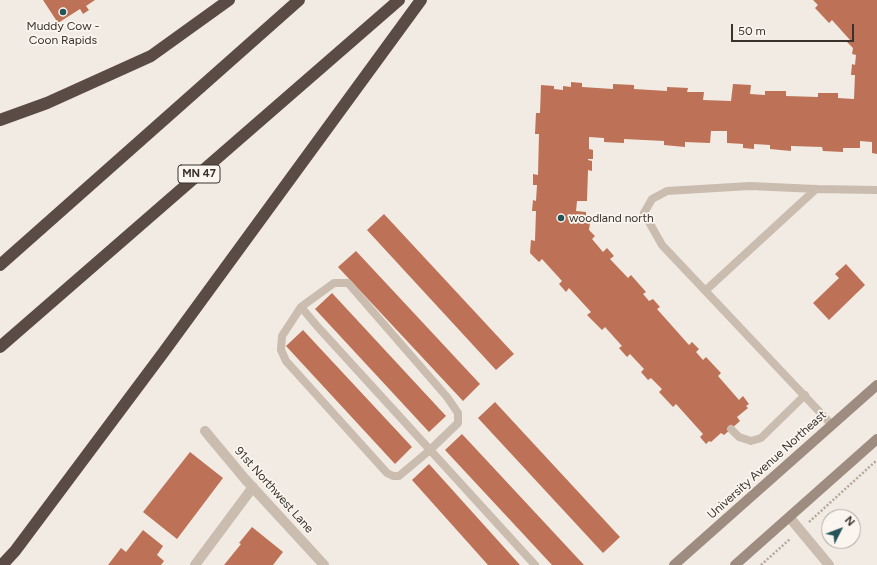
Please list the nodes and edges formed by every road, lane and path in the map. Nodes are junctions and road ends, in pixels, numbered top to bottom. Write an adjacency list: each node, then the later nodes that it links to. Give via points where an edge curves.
1 (228, 0): 5 (highway, via 151,56 47,103)
2 (299, 0): 8 (highway)
3 (399, 0): 11 (highway, MN 47)
4 (421, 0): 23 (highway, via 158,359)
5 (0, 120)
6 (816, 189): 7 (lane); 9 (lane); 9 (lane, via 750,186 667,191 652,198 644,212 662,245)
7 (877, 190)
8 (0, 265)
9 (706, 290): 13 (lane)
10 (301, 307): 18 (lane); 18 (lane, via 282,336 281,350 286,361 387,473 399,476); 18 (lane, via 334,282 348,283 458,413 458,423)
11 (0, 347)
12 (877, 385): 14 (main road, University Avenue Northeast)
13 (805, 395): 14 (lane); 15 (lane, via 761,438 751,442 739,437)
14 (832, 425): 27 (main road, University Avenue Northeast)
15 (731, 429)
16 (205, 431): 20 (street, 91st Northwest Lane)
17 (877, 439): 21 (main road)
18 (430, 450): 26 (lane)
19 (877, 460): 22 (path)
20 (252, 487): 24 (street); 25 (street, 91st Northwest Lane)
21 (790, 518): 22 (street); 28 (main road)
22 (800, 530): 29 (path); 30 (street)
23 (2, 565)
24 (195, 565)
25 (324, 565)
26 (535, 565)
27 (674, 565)
28 (735, 565)
29 (761, 565)
30 (829, 565)

